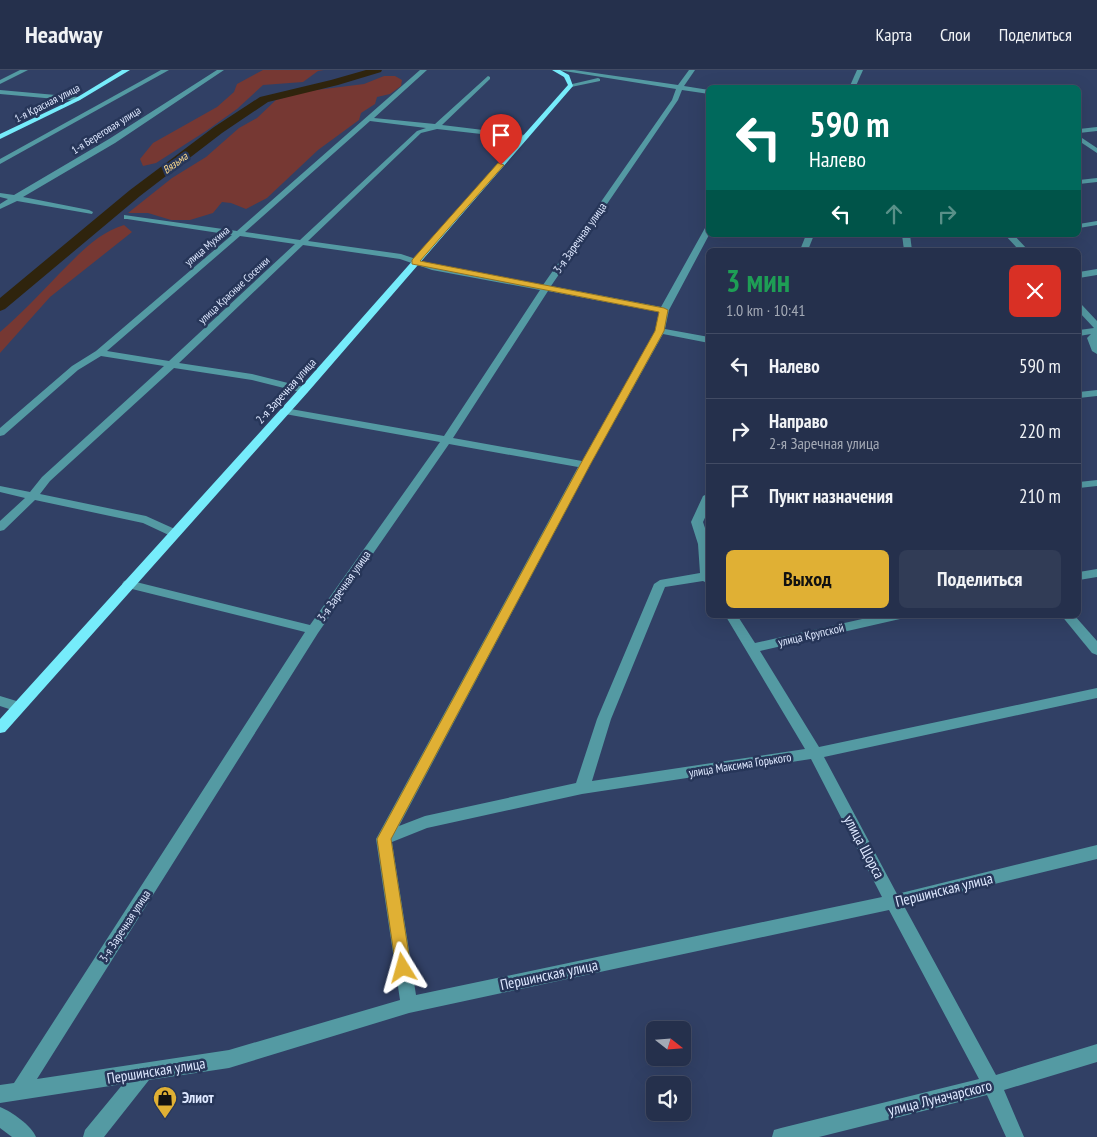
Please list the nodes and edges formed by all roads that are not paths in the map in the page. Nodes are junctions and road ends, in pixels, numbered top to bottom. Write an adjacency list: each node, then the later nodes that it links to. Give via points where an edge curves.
1 (25, 70): 12 (street)
2 (127, 70): 18 (main road, 1-я Красная улица)
3 (166, 70): 27 (street)
4 (221, 70): 31 (street, 1-я Береговая улица, via 112,141)
5 (424, 70): 19 (street, улица Мухина)
6 (556, 70): 13 (main road, via 567,76)
7 (561, 70): 11 (street)
8 (692, 70): 15 (street, 3-я Заречная улица)
9 (860, 70): 14 (street)
10 (488, 78): 20 (street, улица Красные Сосенки)
11 (616, 79): 13 (street); 15 (street)
12 (0, 82)
13 (572, 85): 24 (main road, 2-я Заречная улица)
14 (853, 85)
15 (680, 88): 17 (street); 45 (street, 3-я Заречная улица, via 675,100)
16 (0, 92): 18 (street)
17 (706, 92)
18 (78, 99): 23 (main road, 1-я Красная улица)
19 (369, 119): 20 (street); 37 (street, улица Мухина)
20 (436, 127): 24 (street); 40 (street, улица Красные Сосенки, via 419,132)
21 (1097, 129): 22 (street)
22 (1081, 131)
23 (0, 137)
24 (525, 137): 42 (main road, 2-я Заречная улица)
25 (1082, 144): 26 (street)
26 (1097, 151)
27 (0, 162)
28 (1097, 180): 29 (street)
29 (1081, 182)
30 (0, 195): 31 (street)
31 (14, 198): 32 (street, 1-я Береговая улица); 33 (street)
32 (0, 206)
33 (89, 212)
34 (127, 217): 37 (street)
35 (1097, 223): 36 (street)
36 (1081, 226)
37 (239, 233): 40 (street); 53 (street, улица Мухина)
38 (706, 233): 46 (street)
39 (1012, 237): 41 (street)
40 (302, 242): 42 (street); 54 (street, улица Красные Сосенки)
41 (1022, 248)
42 (415, 262): 45 (street); 55 (main road, 2-я Заречная улица)
43 (1097, 272): 44 (street)
44 (1081, 275)
45 (546, 287): 46 (street); 60 (street, 3-я Заречная улица)
46 (664, 310): 49 (street)
47 (1081, 310): 48 (street)
48 (1097, 330): 50 (street); 52 (street, via 1092,338)
49 (660, 331): 51 (street); 61 (street)
50 (1081, 333)
51 (706, 339)
52 (1097, 351)
53 (99, 353): 54 (street); 59 (street, улица Мухина, via 75,368)
54 (172, 364): 55 (street, via 252,377); 65 (street, улица Красные Сосенки, via 46,479)
55 (304, 390): 58 (main road, 2-я Заречная улица)
56 (1097, 393): 57 (street)
57 (1081, 395)
58 (285, 411): 60 (street); 68 (main road, 2-я Заречная улица)
59 (0, 433)
60 (446, 441): 61 (street); 77 (street, 3-я Заречная улица)
61 (585, 465): 86 (street)
62 (1097, 483): 63 (street)
63 (1081, 485)
64 (0, 489): 65 (street)
65 (32, 497): 67 (street, улица Красные Сосенки); 68 (street, via 146,520)
66 (706, 502): 69 (street, via 697,522)
67 (0, 527)
68 (173, 533): 73 (main road, 2-я Заречная улица)
69 (706, 544)
70 (1097, 573): 71 (street)
71 (1081, 576)
72 (706, 578): 85 (street, via 660,584 604,719)
73 (128, 584): 77 (street); 82 (main road, 2-я Заречная улица)
74 (733, 618): 78 (street, улица Щорса)
75 (887, 618): 78 (street, улица Крупской)
76 (1070, 618): 79 (street)
77 (313, 630): 93 (street, 3-я Заречная улица)
78 (752, 648): 84 (street, улица Щорса)
79 (1097, 650)
80 (1097, 693): 84 (street, улица Максима Горького)
81 (0, 701): 82 (street)
82 (18, 707): 83 (main road, 2-я Заречная улица)
83 (0, 728)
84 (814, 753): 85 (street, улица Максима Горького); 88 (street, улица Щорса)
85 (582, 788): 86 (street, улица Максима Горького, via 425,822)
86 (384, 839): 89 (street)
87 (1097, 852): 88 (street, Першинская улица)
88 (892, 902): 89 (street, Першинская улица); 92 (street, улица Щорса)
89 (409, 1005): 91 (street, Першинская улица, via 229,1059)
90 (1097, 1053): 92 (street, улица Луначарского)
91 (143, 1073): 93 (street, Першинская улица); 97 (street)
92 (992, 1085): 98 (street, улица Луначарского); 99 (street, улица Щорса)
93 (20, 1090): 94 (street, Першинская улица)
94 (0, 1094)
95 (0, 1116): 96 (street)
96 (27, 1137)
97 (92, 1137)
98 (781, 1137)
99 (1015, 1137)

